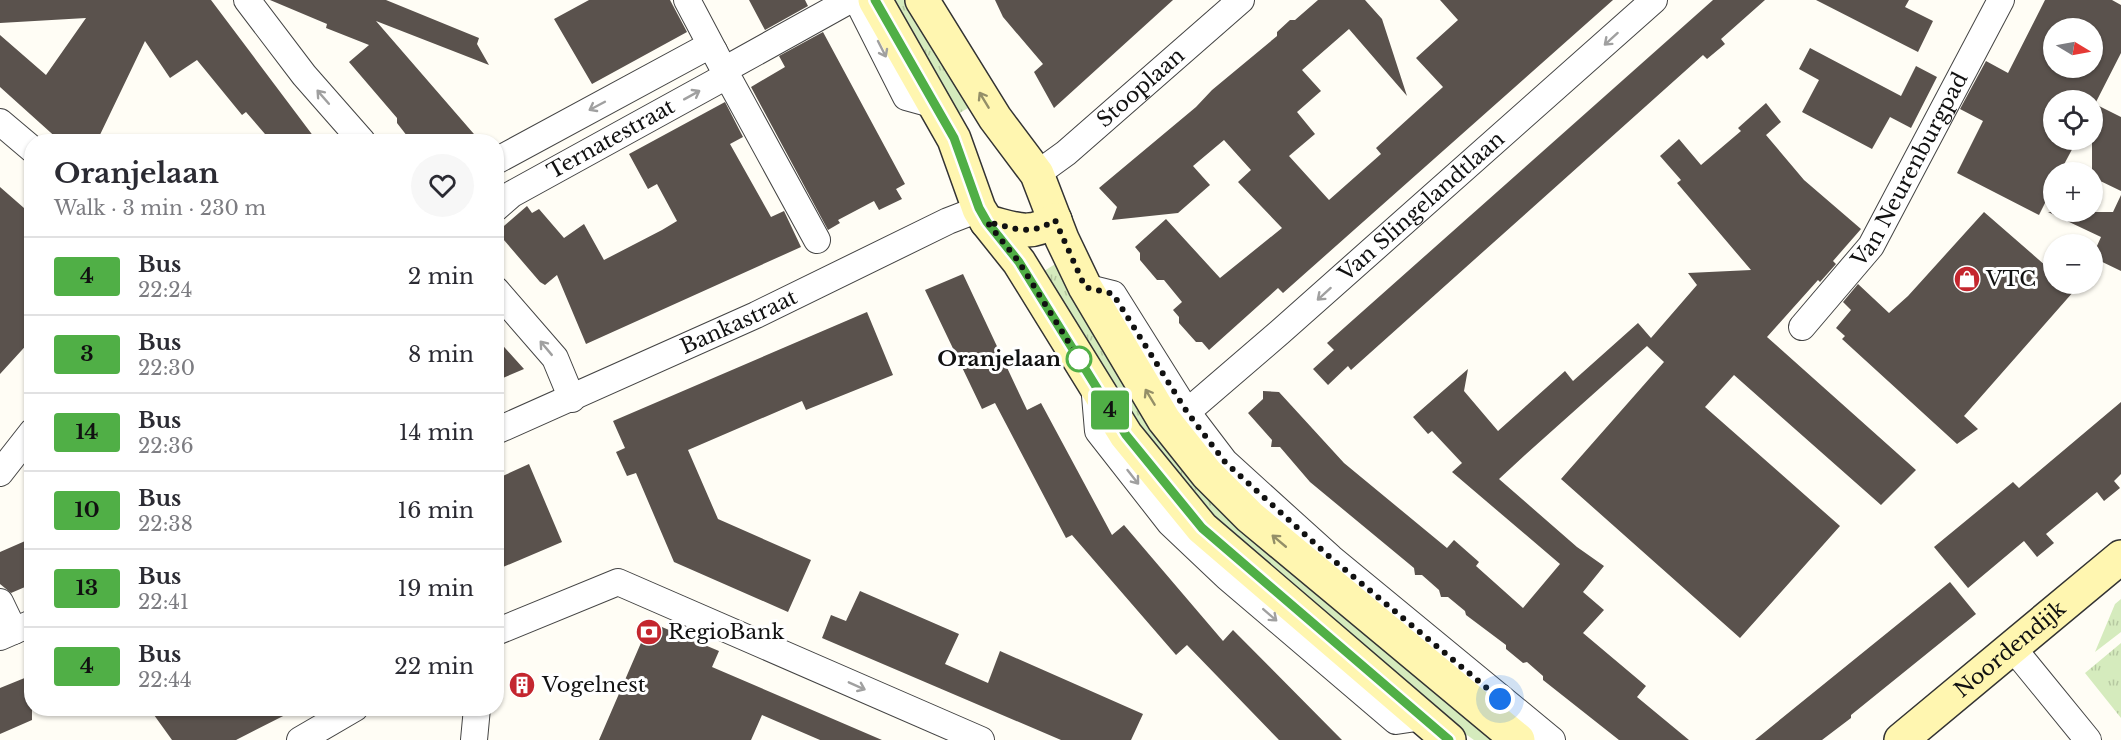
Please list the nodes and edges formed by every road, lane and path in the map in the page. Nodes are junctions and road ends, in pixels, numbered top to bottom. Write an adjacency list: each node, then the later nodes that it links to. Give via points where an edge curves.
1 (247, 0): 13 (street, one-way to 1, via 304,75)
2 (687, 0): 10 (street)
3 (850, 0): 10 (street)
4 (857, 0): 11 (street, one-way to 11, via 906,97)
5 (876, 0): 11 (main road)
6 (1241, 0): 17 (street, Stooplaan, via 1066,153)
7 (1654, 0): 26 (street, Van Slingelandtlaan, one-way to 26)
8 (2001, 0): 24 (street, Van Neurenburgpad, via 1871,246)
9 (924, 1): 17 (main road, one-way to 9, via 994,118)
10 (719, 60): 15 (street, Ternatestraat, one-way to 15, via 703,49); 18 (street, Ternatestraat, one-way to 10, via 721,79); 21 (street)
11 (934, 105): 16 (main road)
12 (0, 122): 14 (street)
13 (356, 134)
14 (24, 142)
15 (504, 158)
16 (963, 158): 17 (main road, via 977,148 994,146); 19 (main road)
17 (1030, 164): 20 (main road)
18 (504, 201)
19 (983, 215): 20 (main road, via 1029,231 1040,230); 25 (street, Bankastraat, via 948,221); 40 (main road, one-way to 40, via 1019,262 1126,435 1202,528)
20 (1055, 220): 22 (main road)
21 (817, 240)
22 (1085, 287): 26 (street, via 1113,294); 41 (main road, one-way to 22, via 1250,517 1207,474 1164,420)
23 (504, 299): 25 (street, one-way to 23, via 555,358)
24 (1802, 327)
25 (572, 399): 27 (street, Bankastraat)
26 (1187, 412): 42 (street, via 1225,462 1275,510)
27 (504, 428)
28 (24, 442): 29 (street)
29 (0, 473)
30 (2121, 557): 34 (main road, Noordendijk)
31 (0, 602): 33 (street)
32 (504, 629): 39 (street, one-way to 39, via 618,582)
33 (15, 630)
34 (2012, 647): 43 (main road, Noordendijk); 44 (street)
35 (341, 716): 37 (street)
36 (476, 716): 38 (street)
37 (300, 740)
38 (474, 740)
39 (981, 740)
40 (1449, 740)
41 (1518, 740)
42 (1552, 740)
43 (1901, 740)
44 (2088, 740)

